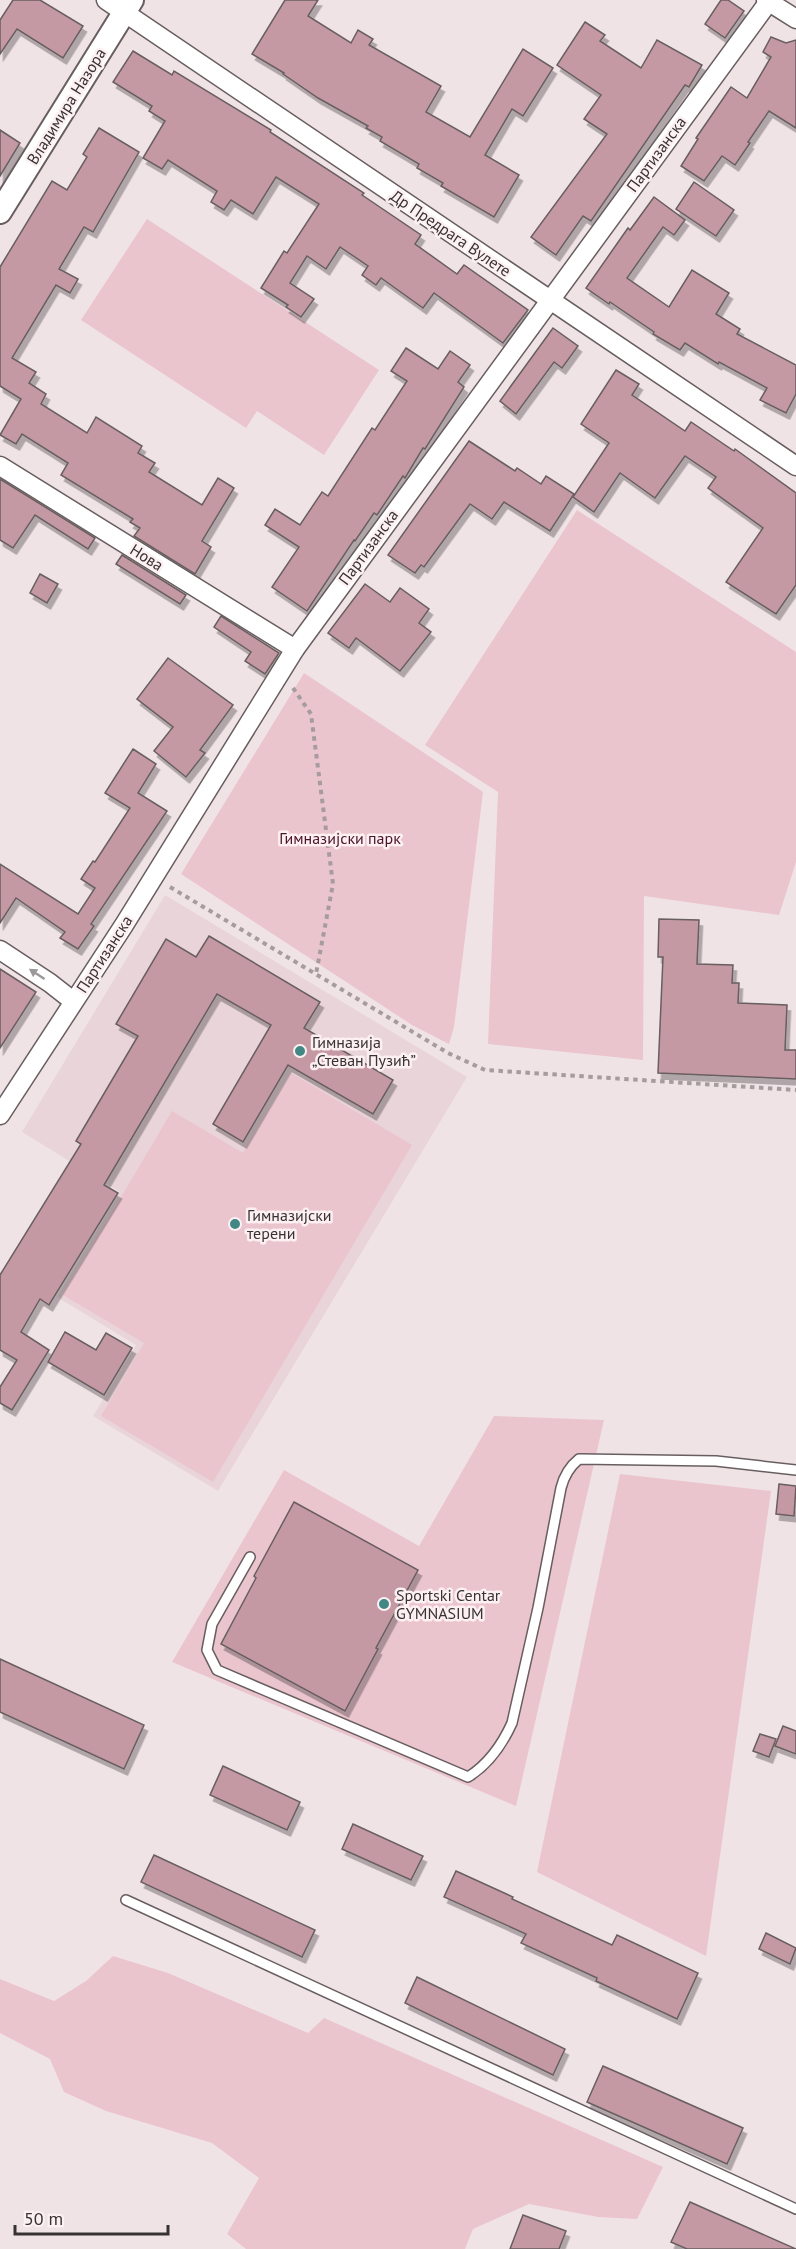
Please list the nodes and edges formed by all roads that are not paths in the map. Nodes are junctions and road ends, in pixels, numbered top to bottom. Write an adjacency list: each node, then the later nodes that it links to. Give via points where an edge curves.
1 (768, 1): 3 (street); 5 (street, Партизанска)
2 (121, 4): 4 (street, Владимира Назора); 5 (street, Др Предрага Вулете)
3 (796, 19)
4 (0, 212)
5 (549, 300): 7 (street, Др Предрага Вулете); 8 (street, Партизанска)
6 (0, 466): 8 (street, Нова)
7 (796, 466)
8 (295, 649): 10 (street, Партизанска)
9 (0, 950): 10 (street, one-way to 9)
10 (73, 1001): 11 (street, Партизанска)
11 (0, 1115)
12 (796, 1470): 13 (lane, via 716,1461 579,1459 574,1463 561,1488 512,1723 489,1761 468,1777 217,1670 207,1650 212,1624)
13 (250, 1557)
14 (126, 1900): 15 (lane)
15 (796, 2209)

